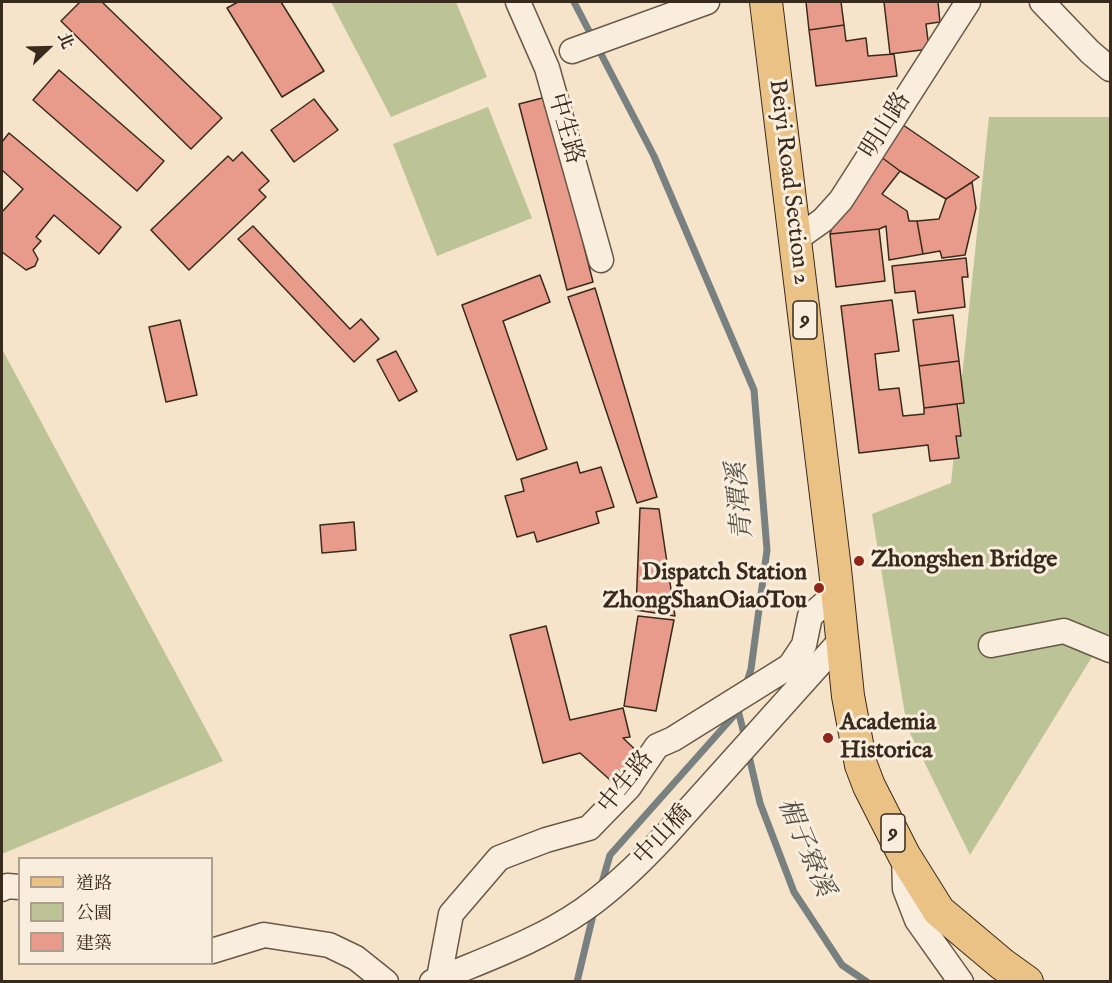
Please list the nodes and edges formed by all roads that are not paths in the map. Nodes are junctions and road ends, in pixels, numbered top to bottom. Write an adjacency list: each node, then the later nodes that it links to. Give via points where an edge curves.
1 (518, 2): 9 (street, 中生路, via 547,68)
2 (707, 2): 6 (street)
3 (766, 2): 8 (main road, Beiyi Road Section 2 / 9)
4 (968, 2): 8 (street, 明山路, via 841,200 823,220)
5 (1042, 2): 7 (street)
6 (572, 51)
7 (1110, 69)
8 (795, 240): 10 (main road, Beiyi Road Section 2 / 9)
9 (601, 260)
10 (837, 593): 11 (main road, Beiyi Road Section 2 / 9); 19 (street, 中生路, via 810,616 804,645 790,666 657,746 629,787 589,828 499,858 452,914)
11 (842, 639): 14 (main road, Beiyi Road Section 2 / 9, via 861,765); 18 (street, 中山橋, via 636,867 582,911)
12 (991, 645): 13 (street, via 1064,631)
13 (1110, 650)
14 (904, 855): 21 (street, via 904,889 917,920); 22 (main road, Beiyi Road Section 2 / 9, via 939,911)
15 (18, 887): 16 (street)
16 (2, 889)
17 (213, 951): 20 (street, via 264,935 328,945 356,958)
18 (491, 959): 19 (street, 中生路)
19 (436, 980)
20 (386, 981)
21 (962, 981)
22 (1027, 981)

